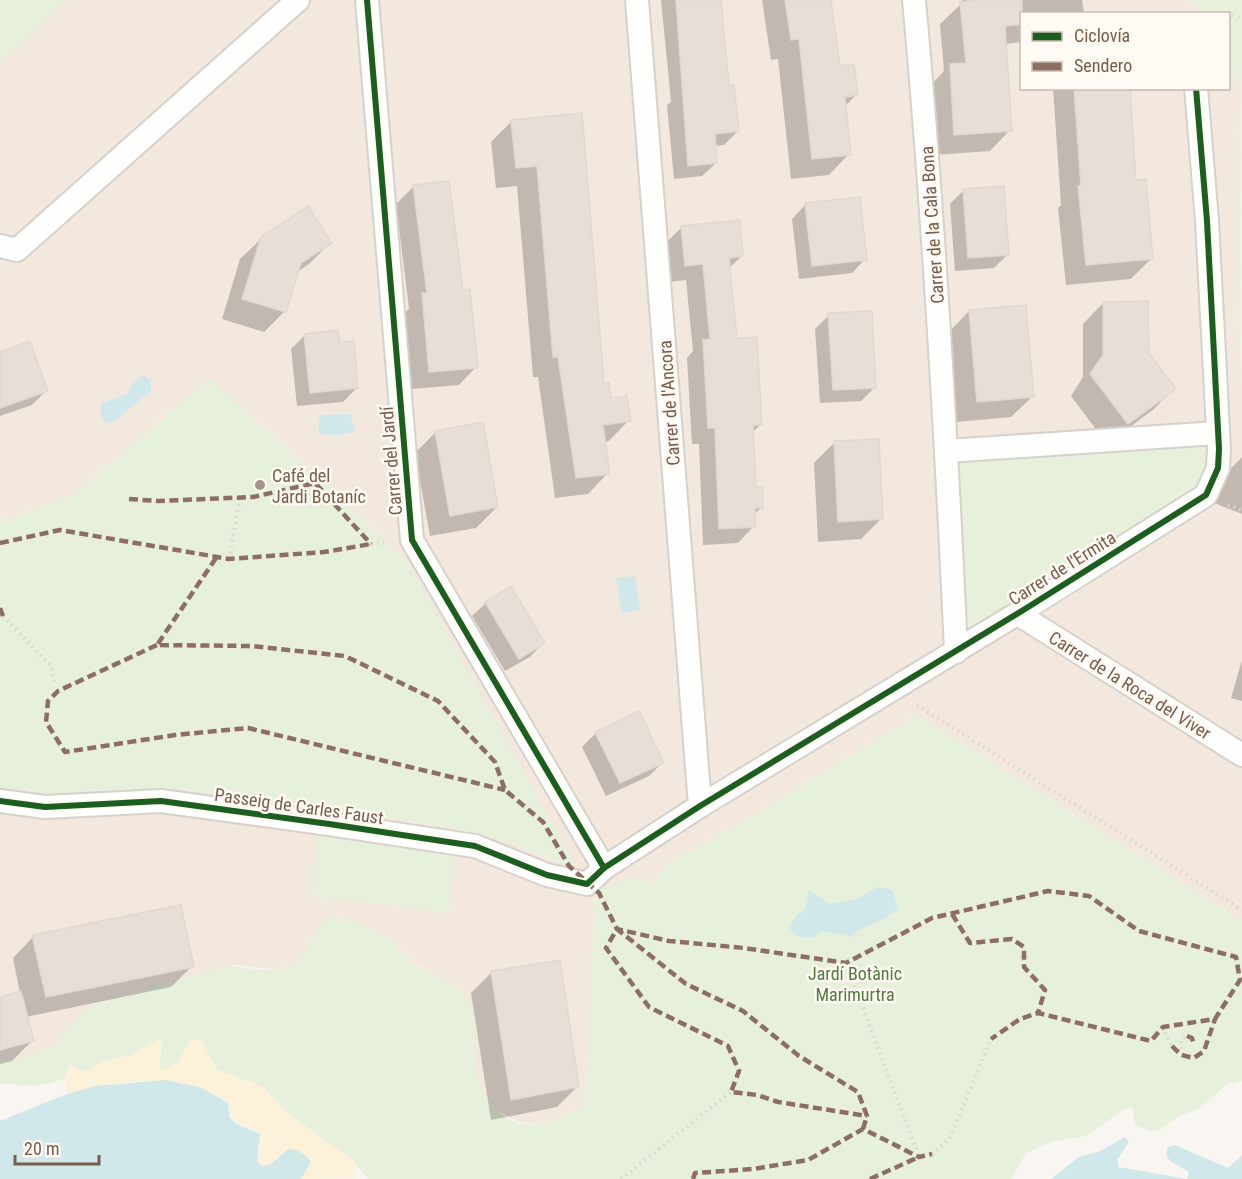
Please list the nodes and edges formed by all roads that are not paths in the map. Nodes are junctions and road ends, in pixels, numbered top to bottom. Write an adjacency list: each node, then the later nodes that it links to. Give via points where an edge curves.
1 (298, 0): 6 (street, via 17,250)
2 (367, 0): 14 (street, Carrer del Jardí, via 412,540)
3 (637, 0): 13 (street, Carrer de l'Ancora)
4 (914, 0): 8 (street, Carrer de la Cala Bona)
5 (1196, 90): 7 (street, Carrer de l'Ermita)
6 (0, 246)
7 (1217, 434): 8 (street); 9 (street, Carrer de l'Ermita, via 1218,468 1206,495)
8 (947, 451): 10 (street, Carrer de la Cala Bona)
9 (1018, 614): 10 (street, Carrer de l'Ermita); 11 (street, Carrer de la Roca del Viver)
10 (956, 652): 13 (street, Carrer de l'Ermita)
11 (1242, 755)
12 (0, 801): 15 (street, Passeig de Carles Faust, via 45,807 161,801 329,824 475,846 547,875)
13 (700, 806): 14 (street, Carrer de l'Ermita)
14 (604, 868): 15 (street, Carrer de l'Ermita)
15 (587, 884)

